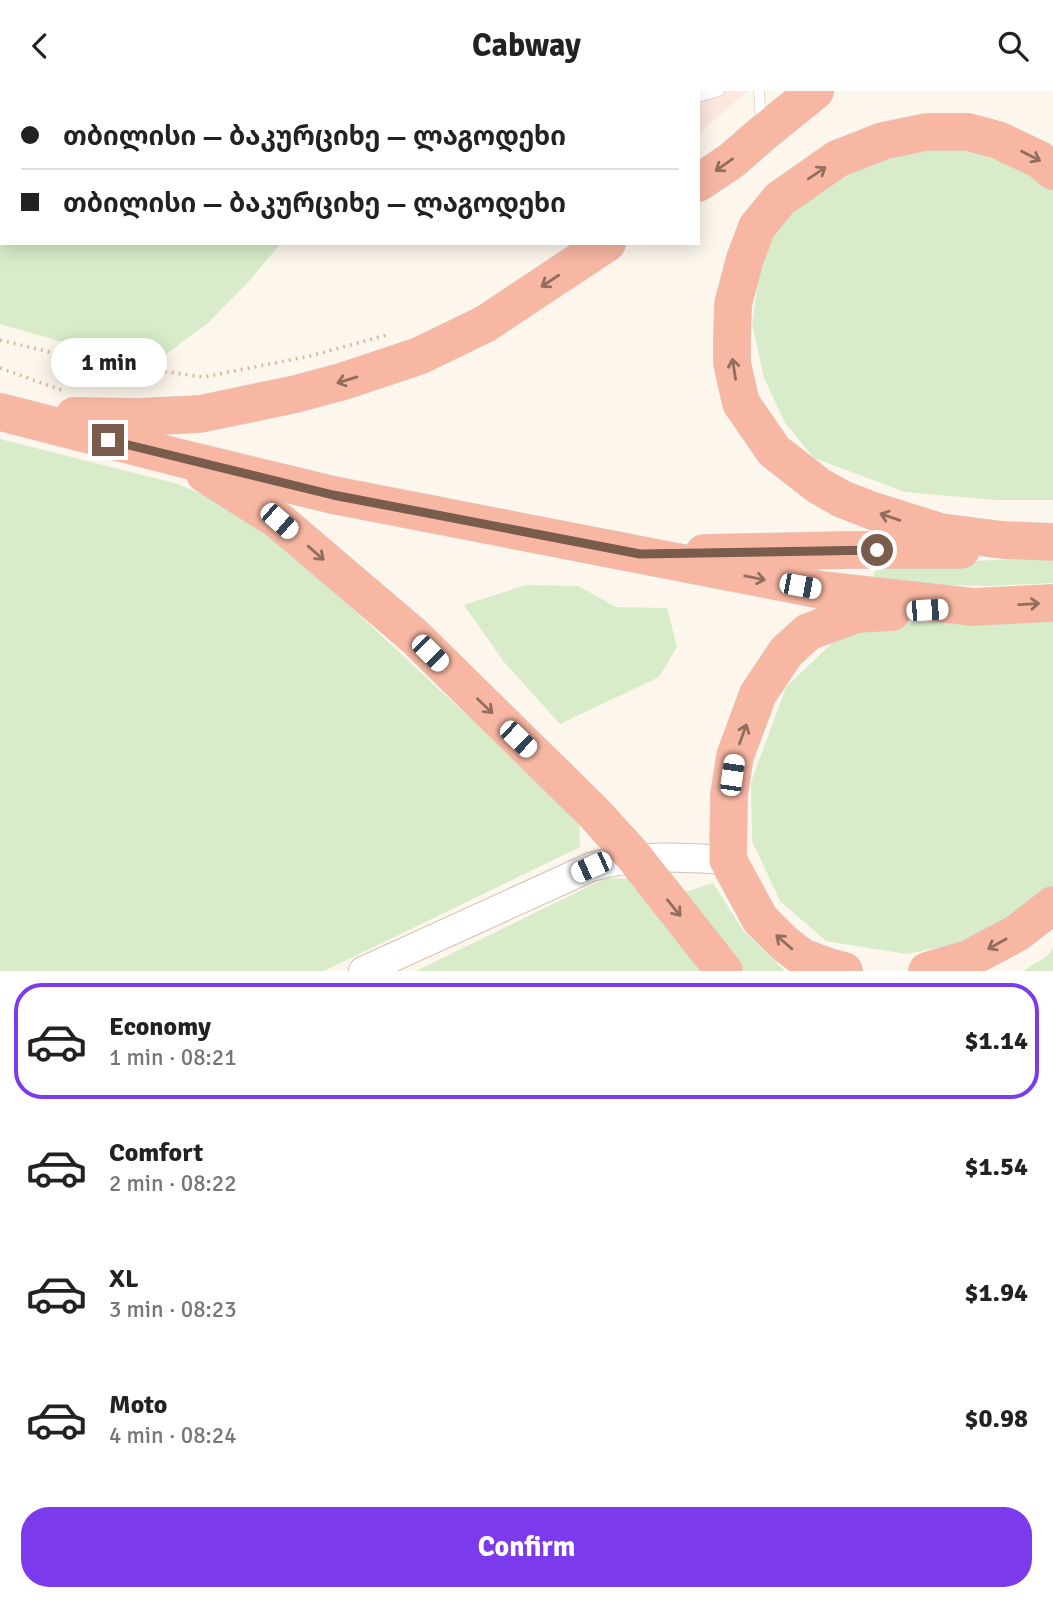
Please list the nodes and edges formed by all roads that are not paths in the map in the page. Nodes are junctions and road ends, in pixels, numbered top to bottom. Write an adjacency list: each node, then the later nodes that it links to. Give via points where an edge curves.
1 (719, 91): 4 (lane)
2 (759, 91): 5 (lane)
3 (815, 91): 5 (highway)
4 (700, 96)
5 (762, 134): 7 (highway, one-way to 7)
6 (1053, 171): 11 (highway, one-way to 6, via 940,532 842,499 774,451 741,403 732,363 733,304 757,227 780,199 837,159 883,141 926,132 968,132 998,140)
7 (700, 182)
8 (604, 245): 9 (highway, one-way to 9, via 485,324 419,356 344,381 200,414)
9 (6, 413): 10 (highway)
10 (180, 458): 13 (highway, via 333,495); 16 (highway, one-way to 16, via 279,521 404,628)
11 (1053, 542)
12 (1053, 548): 13 (highway)
13 (640, 554): 15 (highway, one-way to 15, via 821,590)
14 (1053, 603): 15 (highway, one-way to 14)
15 (973, 607): 18 (highway, one-way to 15, via 735,756 758,694 786,652 808,632 857,614)
16 (594, 813): 17 (highway); 19 (street, via 600,839)
17 (635, 858): 18 (street); 19 (street); 22 (highway, one-way to 22)
18 (728, 860): 23 (highway, one-way to 18, via 802,957 784,943 760,919)
19 (591, 867): 21 (street)
20 (1053, 905): 24 (highway, one-way to 24, via 1017,933 968,959)
21 (363, 971)
22 (724, 971)
23 (844, 971)
24 (927, 971)

